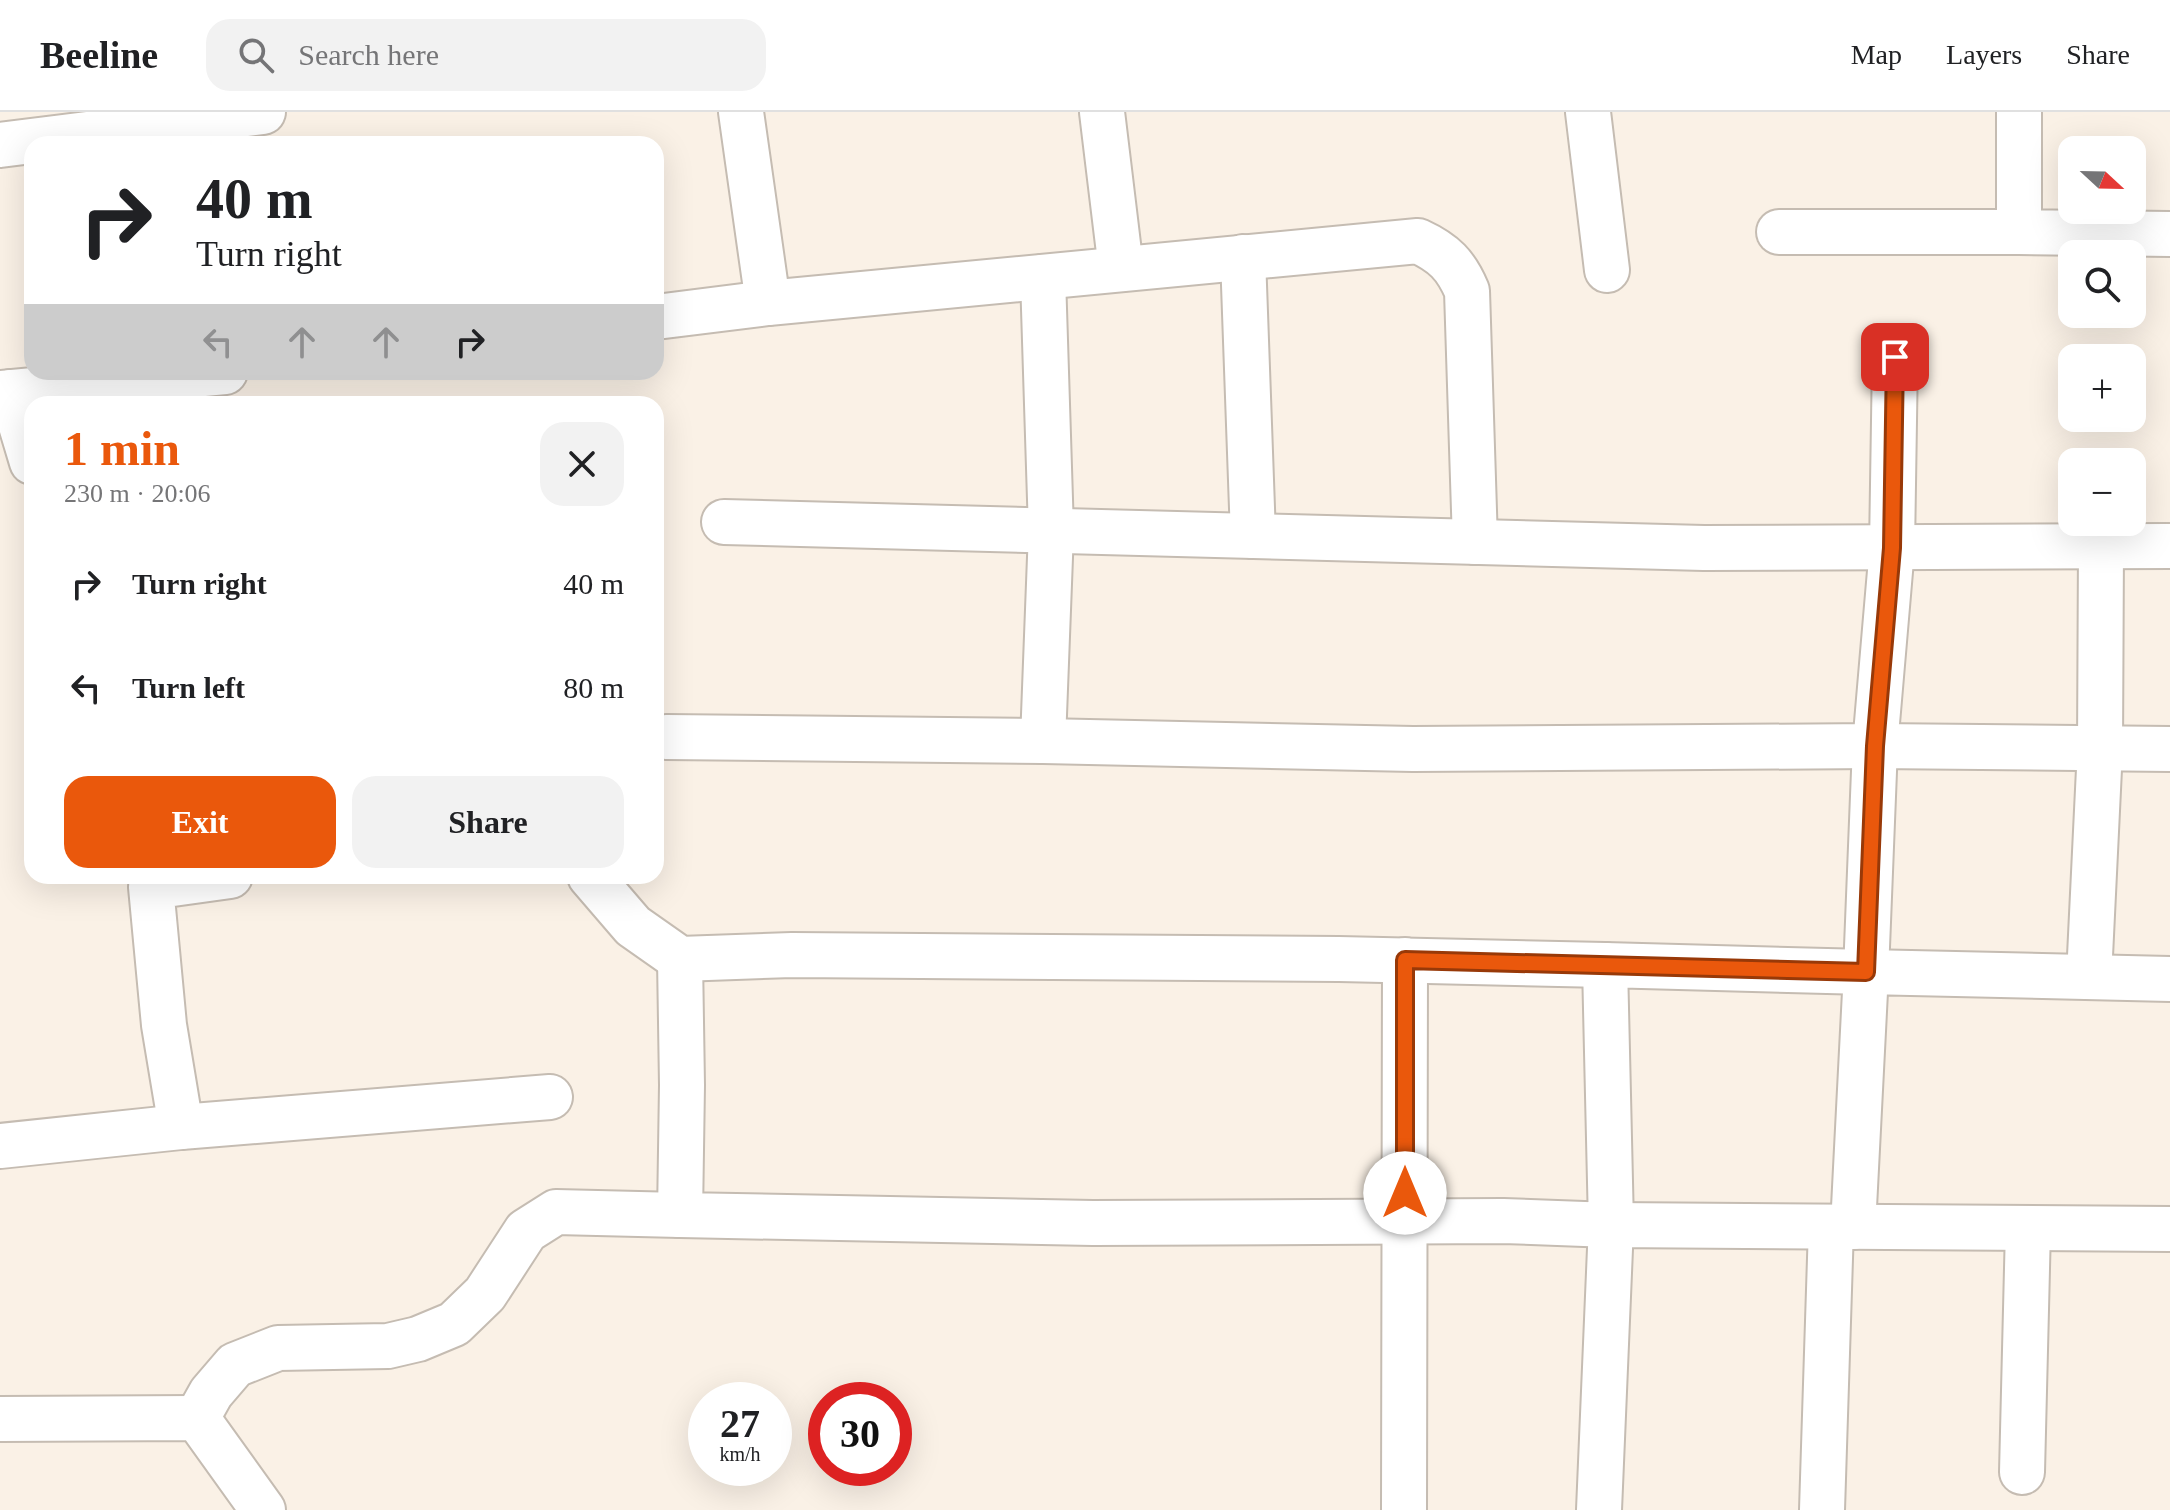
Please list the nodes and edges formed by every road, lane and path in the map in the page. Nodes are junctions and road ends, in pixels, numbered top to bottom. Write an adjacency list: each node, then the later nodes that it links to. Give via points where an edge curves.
1 (741, 112): 16 (street)
2 (1102, 112): 13 (street)
3 (1588, 112): 14 (street)
4 (2019, 112): 10 (street)
5 (240, 113): 6 (street)
6 (68, 136)
7 (24, 142): 8 (street)
8 (0, 145)
9 (1779, 232): 10 (street)
10 (2019, 232): 11 (street)
11 (2170, 234)
12 (1243, 257): 13 (street); 24 (street); 25 (street, via 1418,241 1438,250 1458,269 1467,291)
13 (1121, 269): 15 (street)
14 (1607, 270)
15 (1043, 277): 16 (street); 23 (street)
16 (768, 303): 17 (street)
17 (664, 316)
18 (1895, 357): 28 (street)
19 (142, 380): 20 (street)
20 (6, 393): 21 (street)
21 (24, 441)
22 (724, 522): 23 (street)
23 (1051, 531): 24 (street); 30 (street)
24 (1253, 536): 25 (street)
25 (1475, 542): 28 (street)
26 (2101, 546): 27 (street); 28 (street); 32 (street)
27 (2170, 546)
28 (1892, 548): 31 (street)
29 (666, 737): 30 (street)
30 (1043, 741): 31 (street, via 1413,749)
31 (1875, 746): 32 (street); 39 (street)
32 (2100, 748): 33 (street); 40 (street)
33 (2170, 749)
34 (150, 884): 43 (street, via 164,1025)
35 (597, 884): 36 (street, via 633,926)
36 (680, 959): 37 (street, via 792,955); 45 (street)
37 (1405, 960): 38 (street); 46 (street)
38 (1605, 965): 39 (street); 47 (street)
39 (1866, 972): 40 (street); 48 (street)
40 (2089, 977): 41 (street)
41 (2170, 979)
42 (550, 1097): 43 (street)
43 (181, 1127): 44 (street)
44 (0, 1146)
45 (680, 1215): 46 (street); 51 (street, via 556,1212 526,1231 485,1294 454,1324 388,1346 278,1348 235,1365)
46 (1405, 1223): 47 (street); 55 (street)
47 (1611, 1225): 48 (street); 56 (street)
48 (1842, 1227): 49 (street); 57 (street)
49 (2028, 1228): 50 (street); 53 (street)
50 (2170, 1229)
51 (197, 1418): 52 (street); 54 (street)
52 (0, 1419)
53 (2022, 1472)
54 (263, 1510)
55 (1404, 1510)
56 (1599, 1510)
57 (1822, 1510)

